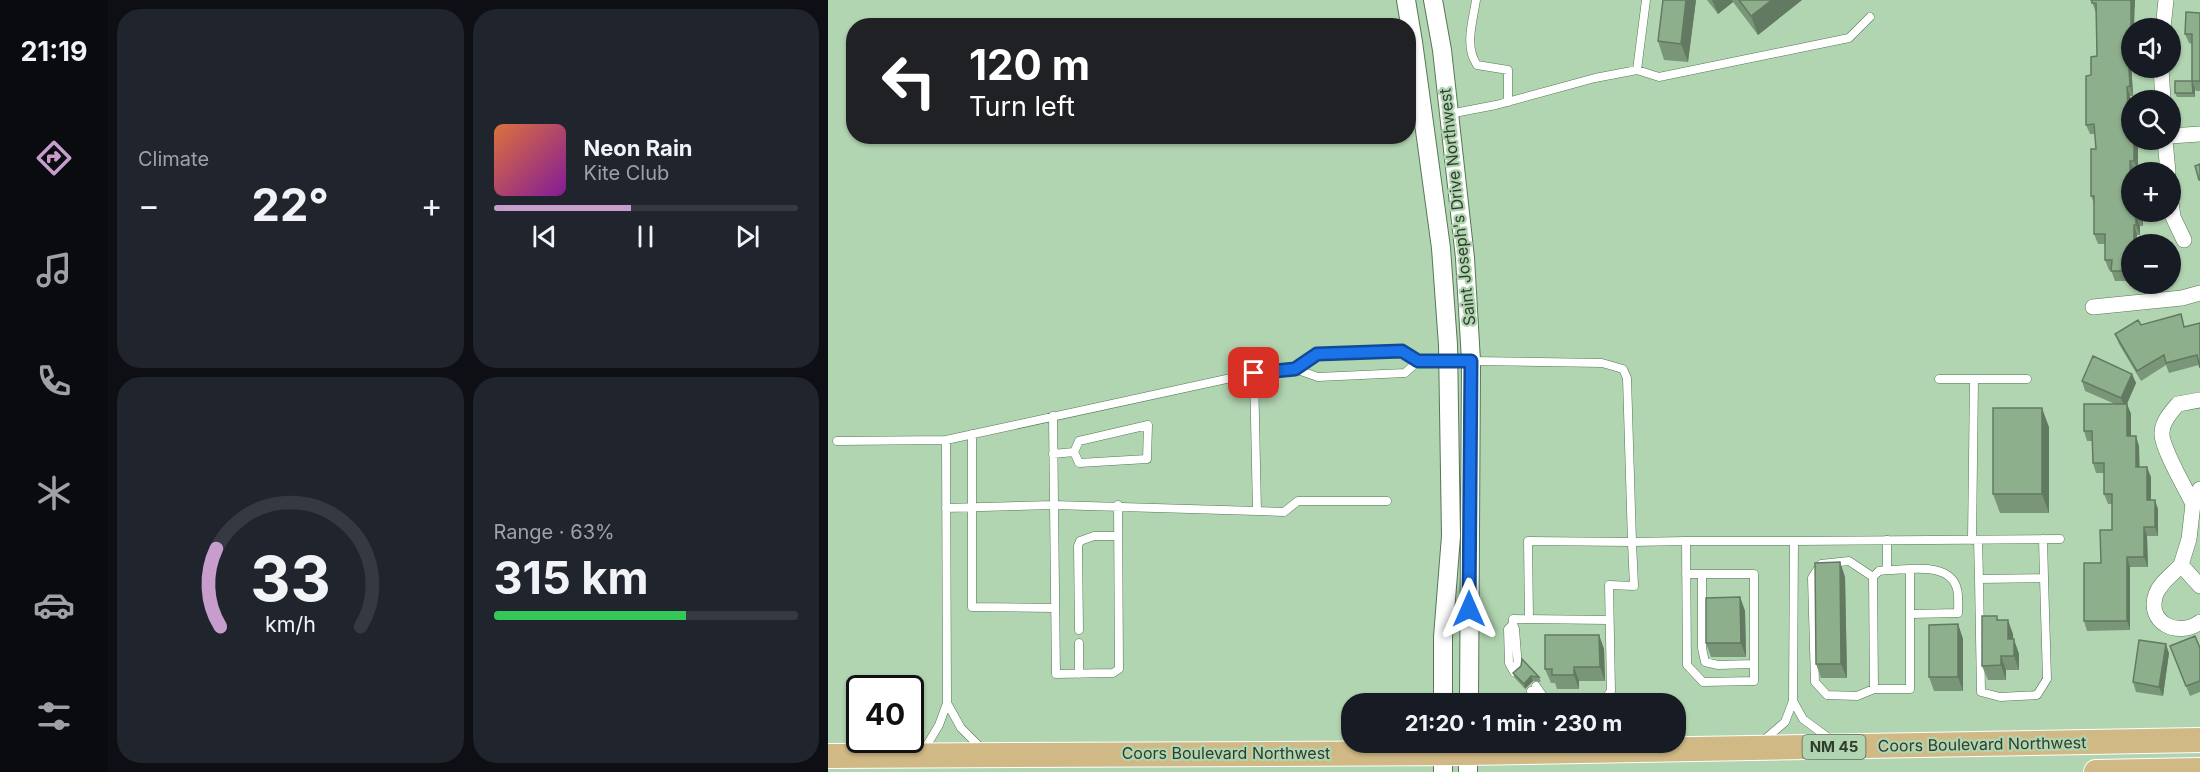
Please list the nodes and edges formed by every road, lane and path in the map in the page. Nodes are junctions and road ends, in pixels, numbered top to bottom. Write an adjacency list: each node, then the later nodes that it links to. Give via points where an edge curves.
1 (1406, 0): 7 (street, Saint Joseph's Drive Northwest)
2 (1432, 0): 12 (street, Saint Joseph's Drive Northwest)
3 (1476, 0): 11 (lane, via 1471,56 1477,65 1508,70)
4 (1646, 0): 10 (lane)
5 (2166, 0): 8 (street)
6 (1870, 17): 10 (lane, via 1849,38 1659,77)
7 (1409, 18)
8 (2164, 18)
9 (1416, 61): 20 (street, Saint Joseph's Drive Northwest, via 1441,248)
10 (1637, 70): 11 (lane)
11 (1508, 102): 12 (lane)
12 (1448, 114): 21 (street, Saint Joseph's Drive Northwest, via 1465,258)
13 (2200, 134): 14 (street)
14 (2181, 135)
15 (2175, 222): 16 (street)
16 (2184, 240)
17 (2200, 293): 18 (street)
18 (2093, 307)
19 (1418, 361): 20 (lane); 22 (lane, via 1405,373 1318,377); 22 (lane, via 1402,351 1317,354)
20 (1448, 361): 21 (street); 71 (street, Saint Joseph's Drive Northwest, via 1450,536)
21 (1471, 361): 49 (lane, via 1602,363 1623,369 1627,378); 72 (street, Saint Joseph's Drive Northwest)
22 (1295, 369): 23 (lane)
23 (1254, 373): 28 (lane); 41 (lane)
24 (1939, 379): 25 (lane)
25 (1974, 379): 26 (lane); 46 (lane)
26 (2027, 379)
27 (2200, 400): 36 (street, via 2178,404 2167,417 2162,433 2164,448)
28 (1053, 416): 29 (lane); 33 (lane)
29 (972, 434): 30 (lane); 39 (lane)
30 (946, 440): 31 (lane); 40 (lane)
31 (837, 441)
32 (1074, 452): 32 (lane, via 1079,441 1148,425 1147,459 1079,463); 33 (lane)
33 (1053, 454): 37 (lane)
34 (2200, 489): 36 (street)
35 (1387, 501): 41 (lane, via 1298,501 1284,512)
36 (2193, 504): 50 (street)
37 (1054, 505): 38 (lane); 39 (lane); 59 (lane)
38 (1118, 506): 41 (lane); 42 (lane)
39 (972, 507): 40 (lane); 59 (lane, via 972,607)
40 (946, 508): 74 (lane)
41 (1257, 511)
42 (1118, 536): 64 (lane, via 1094,536 1080,541); 68 (lane, via 1119,669 1113,673)
43 (2043, 539): 44 (lane); 46 (lane); 56 (lane)
44 (2060, 539)
45 (1887, 540): 46 (lane); 48 (lane); 51 (lane)
46 (1975, 540): 57 (lane)
47 (1686, 541): 48 (lane); 49 (lane); 53 (lane)
48 (1794, 541): 73 (lane)
49 (1632, 542): 61 (lane, via 1528,541); 62 (lane, via 1634,586 1609,585)
50 (2181, 565): 58 (street); 63 (street, via 2160,587 2154,604 2156,613 2176,630 2186,630)
51 (1887, 570): 52 (lane); 55 (lane)
52 (1910, 570): 60 (lane); 60 (lane, via 1938,570 1951,578 1958,591 1958,613)
53 (1686, 574): 54 (lane); 66 (lane, via 1687,665 1703,682 1754,681)
54 (1702, 574): 66 (lane, via 1705,662); 66 (lane, via 1754,574)
55 (1874, 577): 70 (lane); 70 (lane, via 1849,561 1821,564 1812,578 1815,681 1827,695 1857,696)
56 (2044, 578): 57 (lane); 57 (lane, via 2046,679 2037,695 2000,697 1981,692)
57 (1979, 579)
58 (2200, 586)
59 (1055, 608): 68 (lane, via 1056,674)
60 (1910, 614): 70 (lane, via 1910,689)
61 (1529, 619): 62 (lane); 67 (lane, via 1513,622)
62 (1610, 620): 69 (lane, via 1611,691 1605,699 1545,699)
63 (2200, 622)
64 (1078, 630)
65 (1078, 643): 68 (lane)
66 (1754, 664)
67 (1516, 670)
68 (1078, 674)
69 (1534, 689)
70 (1874, 689)
71 (1443, 693)
72 (1468, 693)
73 (1793, 701): 76 (lane, via 1803,719); 77 (lane, via 1785,722)
74 (947, 703): 78 (lane); 79 (lane, via 961,728)
75 (2200, 740): 76 (main road, Coors Boulevard Northwest / NM 45)
76 (1845, 747): 77 (main road, Coors Boulevard Northwest / NM 45)
77 (1752, 748): 82 (main road, Coors Boulevard Northwest / NM 45)
78 (921, 755): 79 (main road, Coors Boulevard Northwest / NM 45); 80 (main road, Coors Boulevard Northwest / NM 45)
79 (987, 755): 81 (main road, Coors Boulevard Northwest / NM 45)
80 (828, 756)
81 (1443, 756): 82 (main road, Coors Boulevard Northwest / NM 45)
82 (1468, 756)
83 (2200, 770): 84 (main road)
84 (2096, 772)

